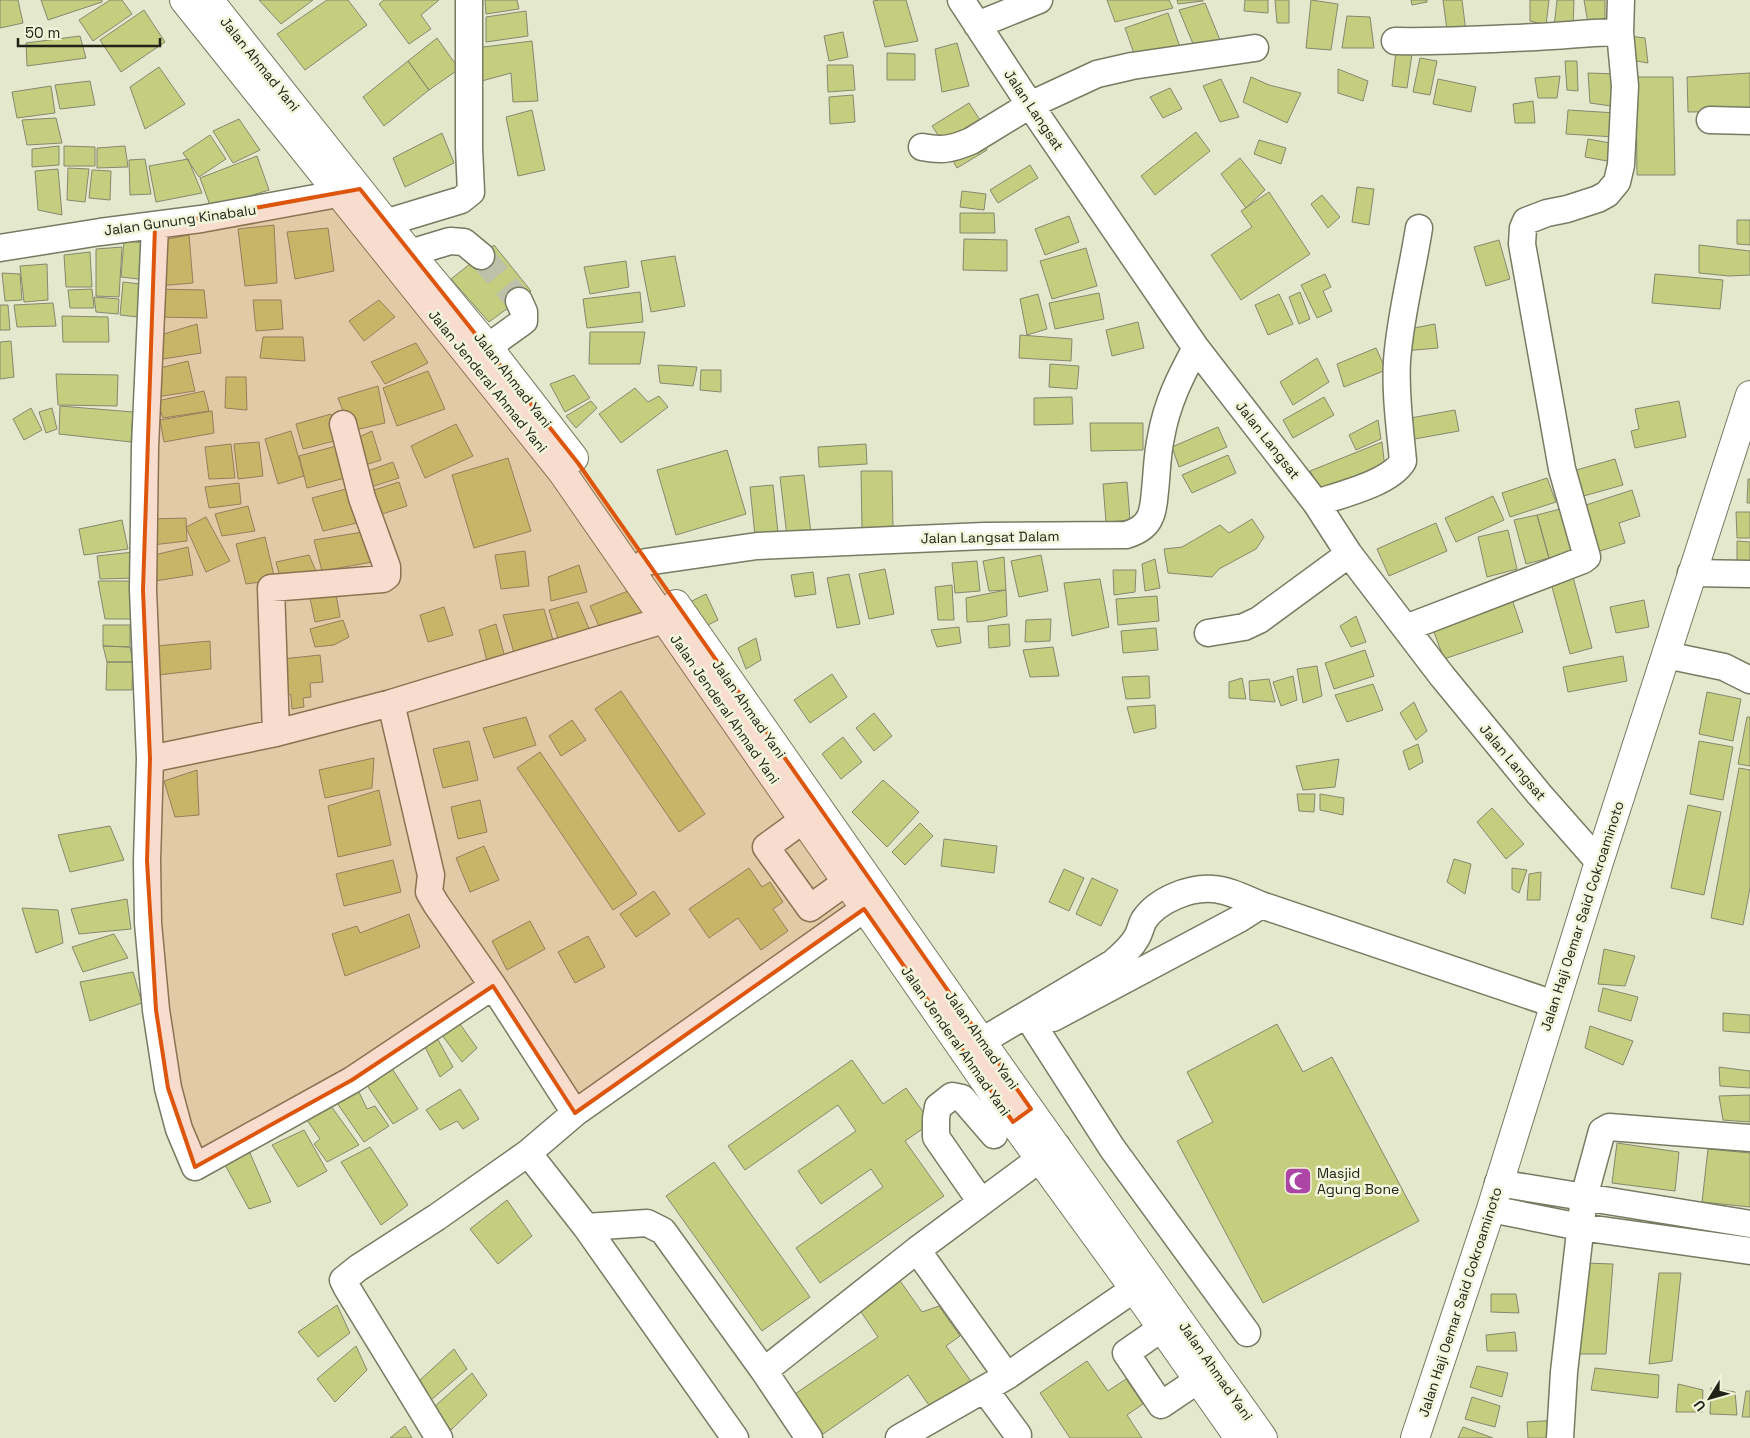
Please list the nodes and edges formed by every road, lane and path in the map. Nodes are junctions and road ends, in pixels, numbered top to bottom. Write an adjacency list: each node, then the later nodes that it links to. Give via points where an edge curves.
1 (184, 0): 15 (main road, Jalan Jenderal Ahmad Yani)
2 (209, 0): 15 (main road, Jalan Ahmad Yani)
3 (469, 0): 16 (street, via 471,192 461,200)
4 (961, 0): 7 (street, Jalan Langsat)
5 (1039, 0): 7 (street)
6 (1621, 0): 8 (street)
7 (978, 25): 11 (street, Jalan Langsat)
8 (1620, 32): 9 (street); 33 (street, via 1624,86 1621,165 1617,182 1598,199 1535,216 1522,228 1522,244 1562,469 1587,557)
9 (1394, 41)
10 (1255, 48): 11 (street, via 1114,69)
11 (1030, 106): 14 (street, via 971,141 951,149); 24 (street, Jalan Langsat)
12 (1710, 120): 13 (street)
13 (1750, 121)
14 (922, 147)
15 (349, 192): 16 (main road, Jalan Ahmad Yani); 17 (street, Jalan Gunung Kinabalu); 32 (main road, Jalan Jenderal Ahmad Yani, via 562,472)
16 (385, 222): 20 (main road, Jalan Ahmad Yani)
17 (155, 226): 19 (street, Jalan Gunung Kinabalu); 39 (street, via 145,447 143,590)
18 (1418, 228): 27 (street, via 1397,362 1403,461 1385,478)
19 (0, 248)
20 (410, 253): 21 (street, via 450,241 464,242); 23 (main road, Jalan Ahmad Yani)
21 (480, 256)
22 (519, 301): 23 (street, via 524,322)
23 (488, 347): 29 (main road, Jalan Ahmad Yani, via 578,463)
24 (1196, 348): 27 (street, Jalan Langsat); 29 (street, Jalan Langsat Dalam, via 1169,404 1160,438 1150,518 1135,532 1126,535 984,536 757,546)
25 (1750, 395): 30 (main road, Jalan Haji Oemar Said Cokroaminoto)
26 (343, 424): 38 (street, via 362,498 387,567 387,576 384,579 271,588)
27 (1316, 503): 28 (street, Jalan Langsat)
28 (1350, 554): 33 (street, Jalan Langsat); 34 (street, via 1259,620 1244,627)
29 (646, 562): 48 (main road, Jalan Ahmad Yani)
30 (1691, 573): 31 (street); 35 (main road, Jalan Haji Oemar Said Cokroaminoto)
31 (1750, 574)
32 (664, 620): 37 (street); 40 (main road, Jalan Jenderal Ahmad Yani)
33 (1406, 628): 41 (street, Jalan Langsat, via 1538,794)
34 (1208, 633)
35 (1666, 655): 36 (street, via 1724,667); 41 (main road, Jalan Haji Oemar Said Cokroaminoto)
36 (1750, 680)
37 (392, 703): 38 (street); 45 (street, via 431,875 430,892)
38 (276, 733): 39 (street)
39 (150, 759): 45 (street, via 148,923 156,1010 168,1088 179,1128 195,1167 352,1080)
40 (803, 820): 42 (main road, Jalan Jenderal Ahmad Yani); 42 (street, via 766,846 810,908)
41 (1598, 862): 46 (main road, Jalan Haji Oemar Said Cokroaminoto)
42 (846, 882): 44 (main road, Jalan Jenderal Ahmad Yani)
43 (1261, 905): 46 (street); 47 (street); 48 (street, via 1213,889 1195,890 1164,902 1144,920 1137,937 1113,963)
44 (864, 909): 49 (street); 50 (main road, Jalan Jenderal Ahmad Yani)
45 (493, 986): 49 (street)
46 (1554, 1004): 54 (main road, Jalan Haji Oemar Said Cokroaminoto)
47 (1035, 1028): 48 (street); 65 (street, via 1112,1148)
48 (987, 1048): 50 (main road, Jalan Ahmad Yani)
49 (575, 1113): 53 (street)
50 (1013, 1122): 52 (main road, Jalan Ahmad Yani); 56 (street, via 952,1096 938,1107 936,1137)
51 (1750, 1138): 55 (street, via 1609,1128 1602,1131)
52 (1048, 1152): 56 (street); 63 (main road, Jalan Ahmad Yani)
53 (528, 1154): 59 (street); 71 (street, via 343,1280)
54 (1498, 1183): 55 (street); 57 (main road, Jalan Haji Oemar Said Cokroaminoto)
55 (1584, 1197): 58 (street); 60 (street)
56 (981, 1202): 61 (street)
57 (1491, 1209): 60 (street); 77 (main road, Jalan Haji Oemar Said Cokroaminoto)
58 (1750, 1224)
59 (586, 1227): 66 (street, via 647,1223 663,1231); 72 (street)
60 (1580, 1227): 62 (street); 78 (street)
61 (917, 1250): 66 (street); 67 (street)
62 (1750, 1251)
63 (1142, 1284): 64 (main road); 67 (street); 76 (main road, Jalan Ahmad Yani)
64 (1162, 1328): 68 (main road); 68 (street, via 1126,1353 1161,1404)
65 (1247, 1332)
66 (764, 1371): 73 (street)
67 (1007, 1376): 69 (street)
68 (1198, 1380): 75 (main road)
69 (985, 1390): 70 (street); 74 (street)
70 (1018, 1435)
71 (439, 1438)
72 (735, 1438)
73 (808, 1438)
74 (899, 1438)
75 (1239, 1438)
76 (1263, 1438)
77 (1416, 1438)
78 (1560, 1438)

